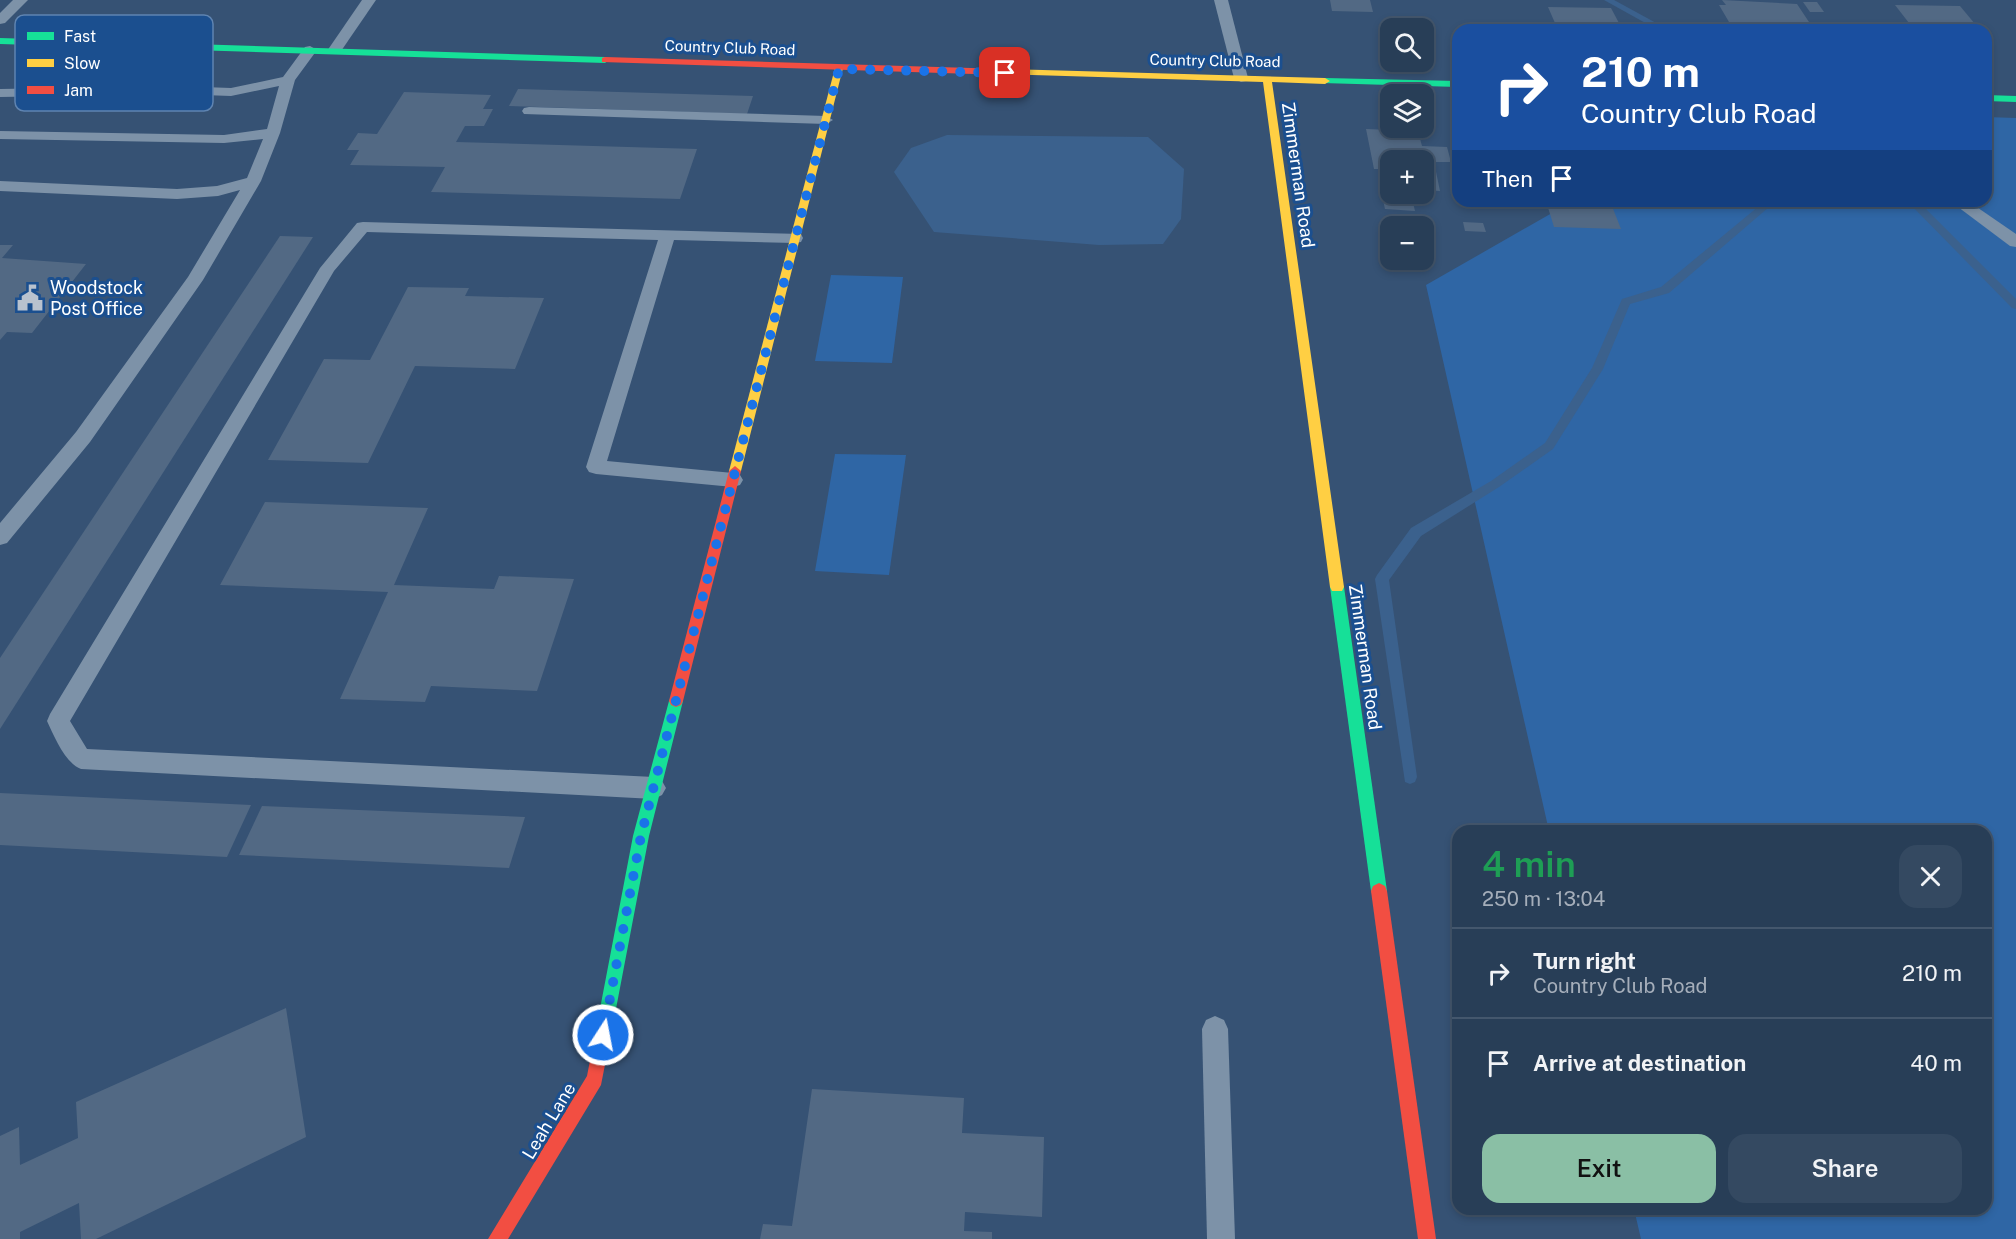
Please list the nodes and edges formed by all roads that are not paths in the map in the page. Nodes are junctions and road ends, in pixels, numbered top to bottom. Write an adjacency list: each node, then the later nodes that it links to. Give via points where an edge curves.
1 (21, 0): 4 (lane)
2 (369, 0): 9 (lane)
3 (1221, 0): 11 (lane)
4 (0, 20)
5 (0, 41): 6 (street, Country Club Road)
6 (15, 41)
7 (213, 47): 8 (street, Country Club Road)
8 (310, 50): 9 (street, Country Club Road); 13 (lane)
9 (334, 51): 10 (street, Country Club Road)
10 (839, 69): 11 (street, Country Club Road); 21 (street, Leah Lane)
11 (1241, 78): 12 (street, Country Club Road)
12 (1267, 79): 14 (street, Country Club Road); 36 (street, Zimmerman Road)
13 (288, 80): 15 (lane, via 231,92); 22 (lane)
14 (1452, 84)
15 (213, 91)
16 (0, 93): 17 (lane)
17 (15, 93)
18 (1992, 98): 19 (street)
19 (2016, 99)
20 (529, 111): 21 (lane)
21 (826, 120): 28 (street, Leah Lane)
22 (273, 133): 23 (lane, via 224,139); 24 (lane)
23 (0, 135)
24 (254, 181): 25 (lane, via 218,191 177,194); 31 (lane, via 195,280 83,437)
25 (0, 186)
26 (1966, 207): 29 (lane)
27 (667, 235): 28 (lane); 30 (lane, via 596,467); 32 (lane, via 363,226 328,268 58,721 81,759)
28 (795, 238): 30 (street, Leah Lane)
29 (2016, 242)
30 (733, 480): 32 (street, Leah Lane)
31 (0, 537)
32 (654, 788): 34 (street, Leah Lane, via 641,836 595,1079)
33 (1215, 1029): 35 (lane)
34 (497, 1239)
35 (1221, 1239)
36 (1427, 1239)

